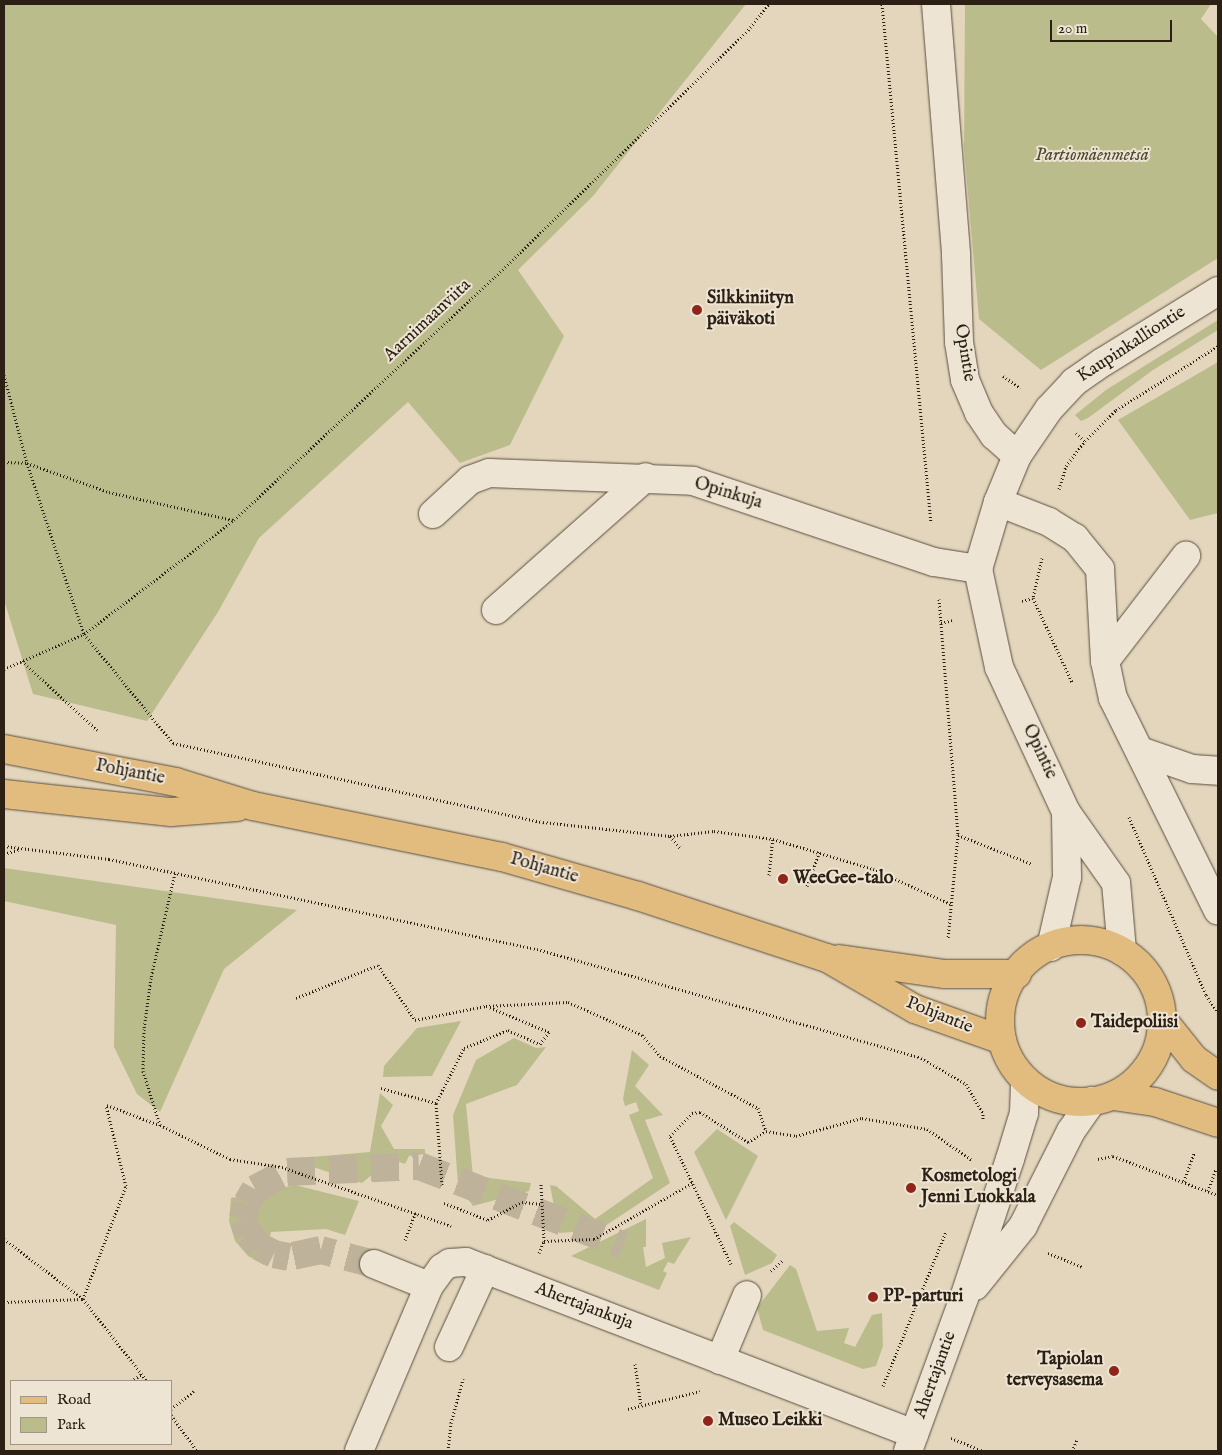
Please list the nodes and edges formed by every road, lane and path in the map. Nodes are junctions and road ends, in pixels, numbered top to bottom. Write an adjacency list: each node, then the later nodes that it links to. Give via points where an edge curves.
1 (769, 4): 12 (path, Aarnimaanviita, via 748,30 495,277)
2 (882, 4): 14 (path)
3 (936, 4): 6 (street, Opintie, via 956,255 959,342 965,380 994,435)
4 (1218, 290): 6 (street, Kaupinkalliontie, via 1074,382 1049,410)
5 (4, 375): 8 (path)
6 (1017, 456): 10 (street, Opintie)
7 (4, 462): 8 (path)
8 (26, 463): 12 (path, via 109,492); 17 (path)
9 (646, 477): 11 (street, Opinkuja, via 489,472 470,480); 14 (street, Opinkuja, via 693,481); 16 (street)
10 (998, 502): 15 (street, Opintie); 19 (street, via 1049,522 1075,538 1100,569)
11 (433, 514)
12 (234, 520): 17 (path, Aarnimaanviita)
13 (1186, 556): 19 (street)
14 (934, 562): 15 (street, Opinkuja); 30 (path)
15 (978, 569): 29 (street, Opintie, via 998,667)
16 (496, 610)
17 (84, 634): 18 (path, Aarnimaanviita); 23 (path)
18 (22, 661): 20 (path, Aarnimaanviita); 21 (path)
19 (1105, 661): 25 (street, via 1114,698)
20 (4, 669)
21 (99, 731)
22 (164, 741): 23 (path)
23 (173, 743): 31 (path, via 544,822)
24 (4, 749): 28 (main road, Pohjantie, via 176,782)
25 (1140, 751): 26 (street, via 1192,769); 43 (street)
26 (1218, 771)
27 (4, 794): 28 (main road, Pohjantie, via 171,812)
28 (253, 806): 46 (main road, Pohjantie, via 502,857 638,896)
29 (1066, 812): 44 (street, Opintie, via 1067,877); 45 (street, Opintie, via 1116,883)
30 (958, 835)
31 (670, 836): 32 (path, via 714,831); 35 (path)
32 (773, 839): 36 (path); 39 (path)
33 (4, 846): 34 (path)
34 (22, 848): 37 (path); 38 (path, via 109,859)
35 (681, 849)
36 (820, 851): 40 (path); 42 (path, via 873,868)
37 (4, 854)
38 (176, 873): 59 (path, via 144,1029 143,1071); 61 (path, via 537,949 921,1058 966,1084 983,1114)
39 (769, 875)
40 (807, 886)
41 (1163, 897): 50 (path, via 1206,995)
42 (951, 904)
43 (1218, 910)
44 (1051, 946): 45 (main road, via 1087,941); 47 (main road, via 1026,962)
45 (1122, 951): 51 (main road, via 1151,980 1159,999)
46 (827, 958): 47 (main road, Pohjantie, via 945,974); 52 (main road, Pohjantie, via 915,1009)
47 (1017, 974): 52 (main road, via 1002,1005)
48 (296, 998): 49 (path, via 378,964 415,1020)
49 (486, 1006): 57 (path, via 549,1032 540,1044 508,1030 464,1048); 60 (path, via 568,1002 642,1035 660,1056 758,1108)
50 (1218, 1013)
51 (1162, 1019): 53 (main road, via 1194,1059); 56 (main road, via 1154,1057 1144,1073)
52 (1002, 1040): 54 (main road, via 1014,1068)
53 (1218, 1076)
54 (1025, 1080): 56 (main road, via 1056,1098); 63 (street, Ahertajantie, via 1024,1113)
55 (381, 1088): 57 (path)
56 (1102, 1098): 58 (main road, via 1156,1102); 85 (street, Ahertajantie, via 1070,1131 1023,1226)
57 (436, 1103): 70 (path)
58 (1218, 1123)
59 (160, 1125): 62 (path); 86 (path, via 106,1105 126,1186)
60 (766, 1131): 65 (path, via 796,1136 862,1118 927,1129); 68 (path, via 748,1142 700,1112 692,1113 670,1136)
61 (982, 1144): 63 (path); 65 (path)
62 (230, 1159)
63 (1010, 1159): 85 (street, Ahertajantie)
64 (1096, 1160): 71 (path, via 1113,1156)
65 (975, 1162): 67 (path)
66 (1216, 1169): 71 (path)
67 (971, 1171)
68 (692, 1183): 77 (path, via 594,1239); 84 (path)
69 (541, 1184): 74 (path)
70 (442, 1185)
71 (1208, 1191): 72 (path)
72 (1218, 1195)
73 (444, 1204): 74 (path, via 488,1220 522,1202)
74 (542, 1204): 77 (path)
75 (949, 1225): 100 (path)
76 (4, 1240): 86 (path)
77 (544, 1241): 79 (path)
78 (1042, 1251): 81 (path)
79 (537, 1258)
80 (374, 1264): 83 (street)
81 (1082, 1267)
82 (485, 1269): 83 (street, Ahertajankuja, via 466,1262 450,1263 442,1268); 88 (street); 90 (street, Ahertajankuja)
83 (430, 1286): 107 (street, Ahertajankuja)
84 (746, 1295): 90 (street)
85 (964, 1298): 104 (street, Ahertajantie)
86 (83, 1299): 87 (path); 91 (path)
87 (4, 1302)
88 (449, 1347)
89 (634, 1359): 96 (path)
90 (720, 1360): 100 (street, Ahertajankuja)
91 (142, 1374): 92 (path); 93 (path)
92 (133, 1380)
93 (146, 1380)
94 (710, 1388): 96 (path)
95 (194, 1391): 97 (path)
96 (641, 1405): 98 (path)
97 (172, 1409)
98 (628, 1409)
99 (172, 1416): 106 (path)
100 (870, 1418): 104 (street, Ahertajankuja)
101 (952, 1428): 102 (path)
102 (948, 1436): 105 (path); 108 (path)
103 (1077, 1440): 109 (path)
104 (911, 1443)
105 (945, 1444)
106 (197, 1451)
107 (359, 1451)
108 (984, 1451)
109 (1072, 1451)

